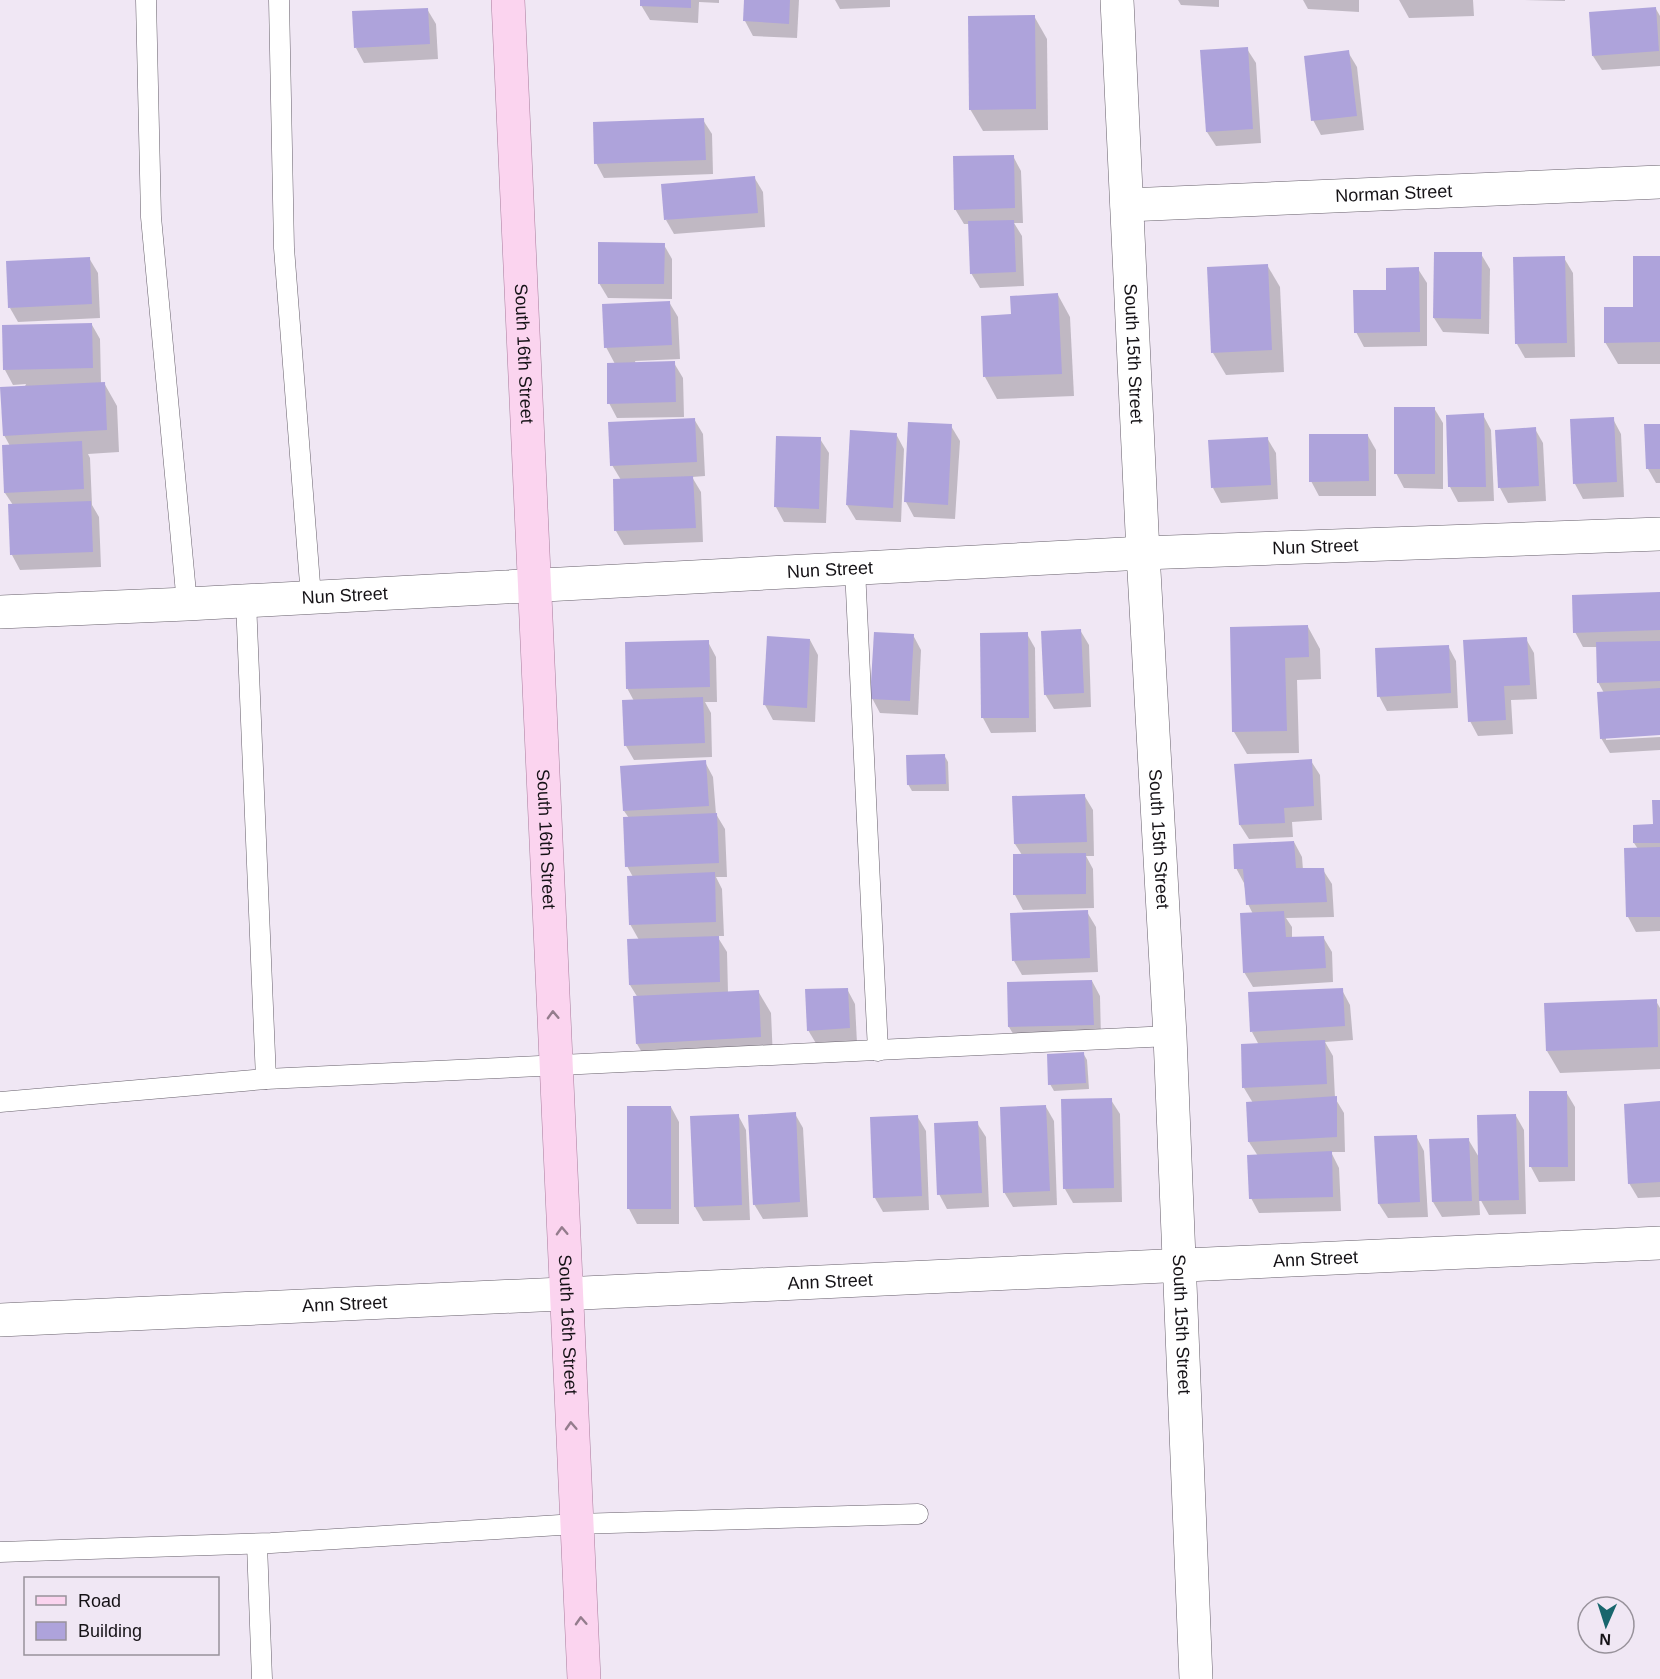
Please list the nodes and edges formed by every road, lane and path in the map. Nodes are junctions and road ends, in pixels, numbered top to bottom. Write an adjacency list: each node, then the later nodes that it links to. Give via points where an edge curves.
1 (146, 0): 13 (lane, via 151,217)
2 (279, 0): 11 (lane, via 284,248)
3 (508, 0): 10 (main road, South 16th Street)
4 (1117, 0): 6 (street, South 15th Street)
5 (1660, 182): 6 (street, Norman Street)
6 (1126, 205): 8 (street, South 15th Street)
7 (1660, 534): 8 (street, Nun Street)
8 (1143, 553): 9 (street, Nun Street); 15 (street, South 15th Street)
9 (855, 569): 10 (street, Nun Street); 16 (lane)
10 (535, 585): 11 (street, Nun Street); 17 (main road, South 16th Street, one-way to 10)
11 (311, 597): 12 (street, Nun Street)
12 (246, 601): 13 (street, Nun Street); 18 (lane)
13 (187, 604): 14 (street, Nun Street)
14 (0, 612)
15 (1170, 1036): 16 (lane); 21 (street, South 15th Street)
16 (878, 1051): 17 (lane)
17 (555, 1066): 18 (lane); 22 (main road, South 16th Street, one-way to 17)
18 (266, 1079): 19 (lane)
19 (0, 1102)
20 (1660, 1243): 21 (street, Ann Street)
21 (1180, 1265): 22 (street, Ann Street); 30 (street, South 15th Street)
22 (565, 1294): 23 (street, Ann Street); 25 (main road, South 16th Street, one-way to 22)
23 (0, 1320)
24 (918, 1514): 25 (lane)
25 (576, 1524): 26 (lane); 29 (main road, South 16th Street, one-way to 25)
26 (257, 1544): 27 (lane); 28 (lane)
27 (0, 1552)
28 (262, 1679)
29 (584, 1679)
30 (1196, 1679)

